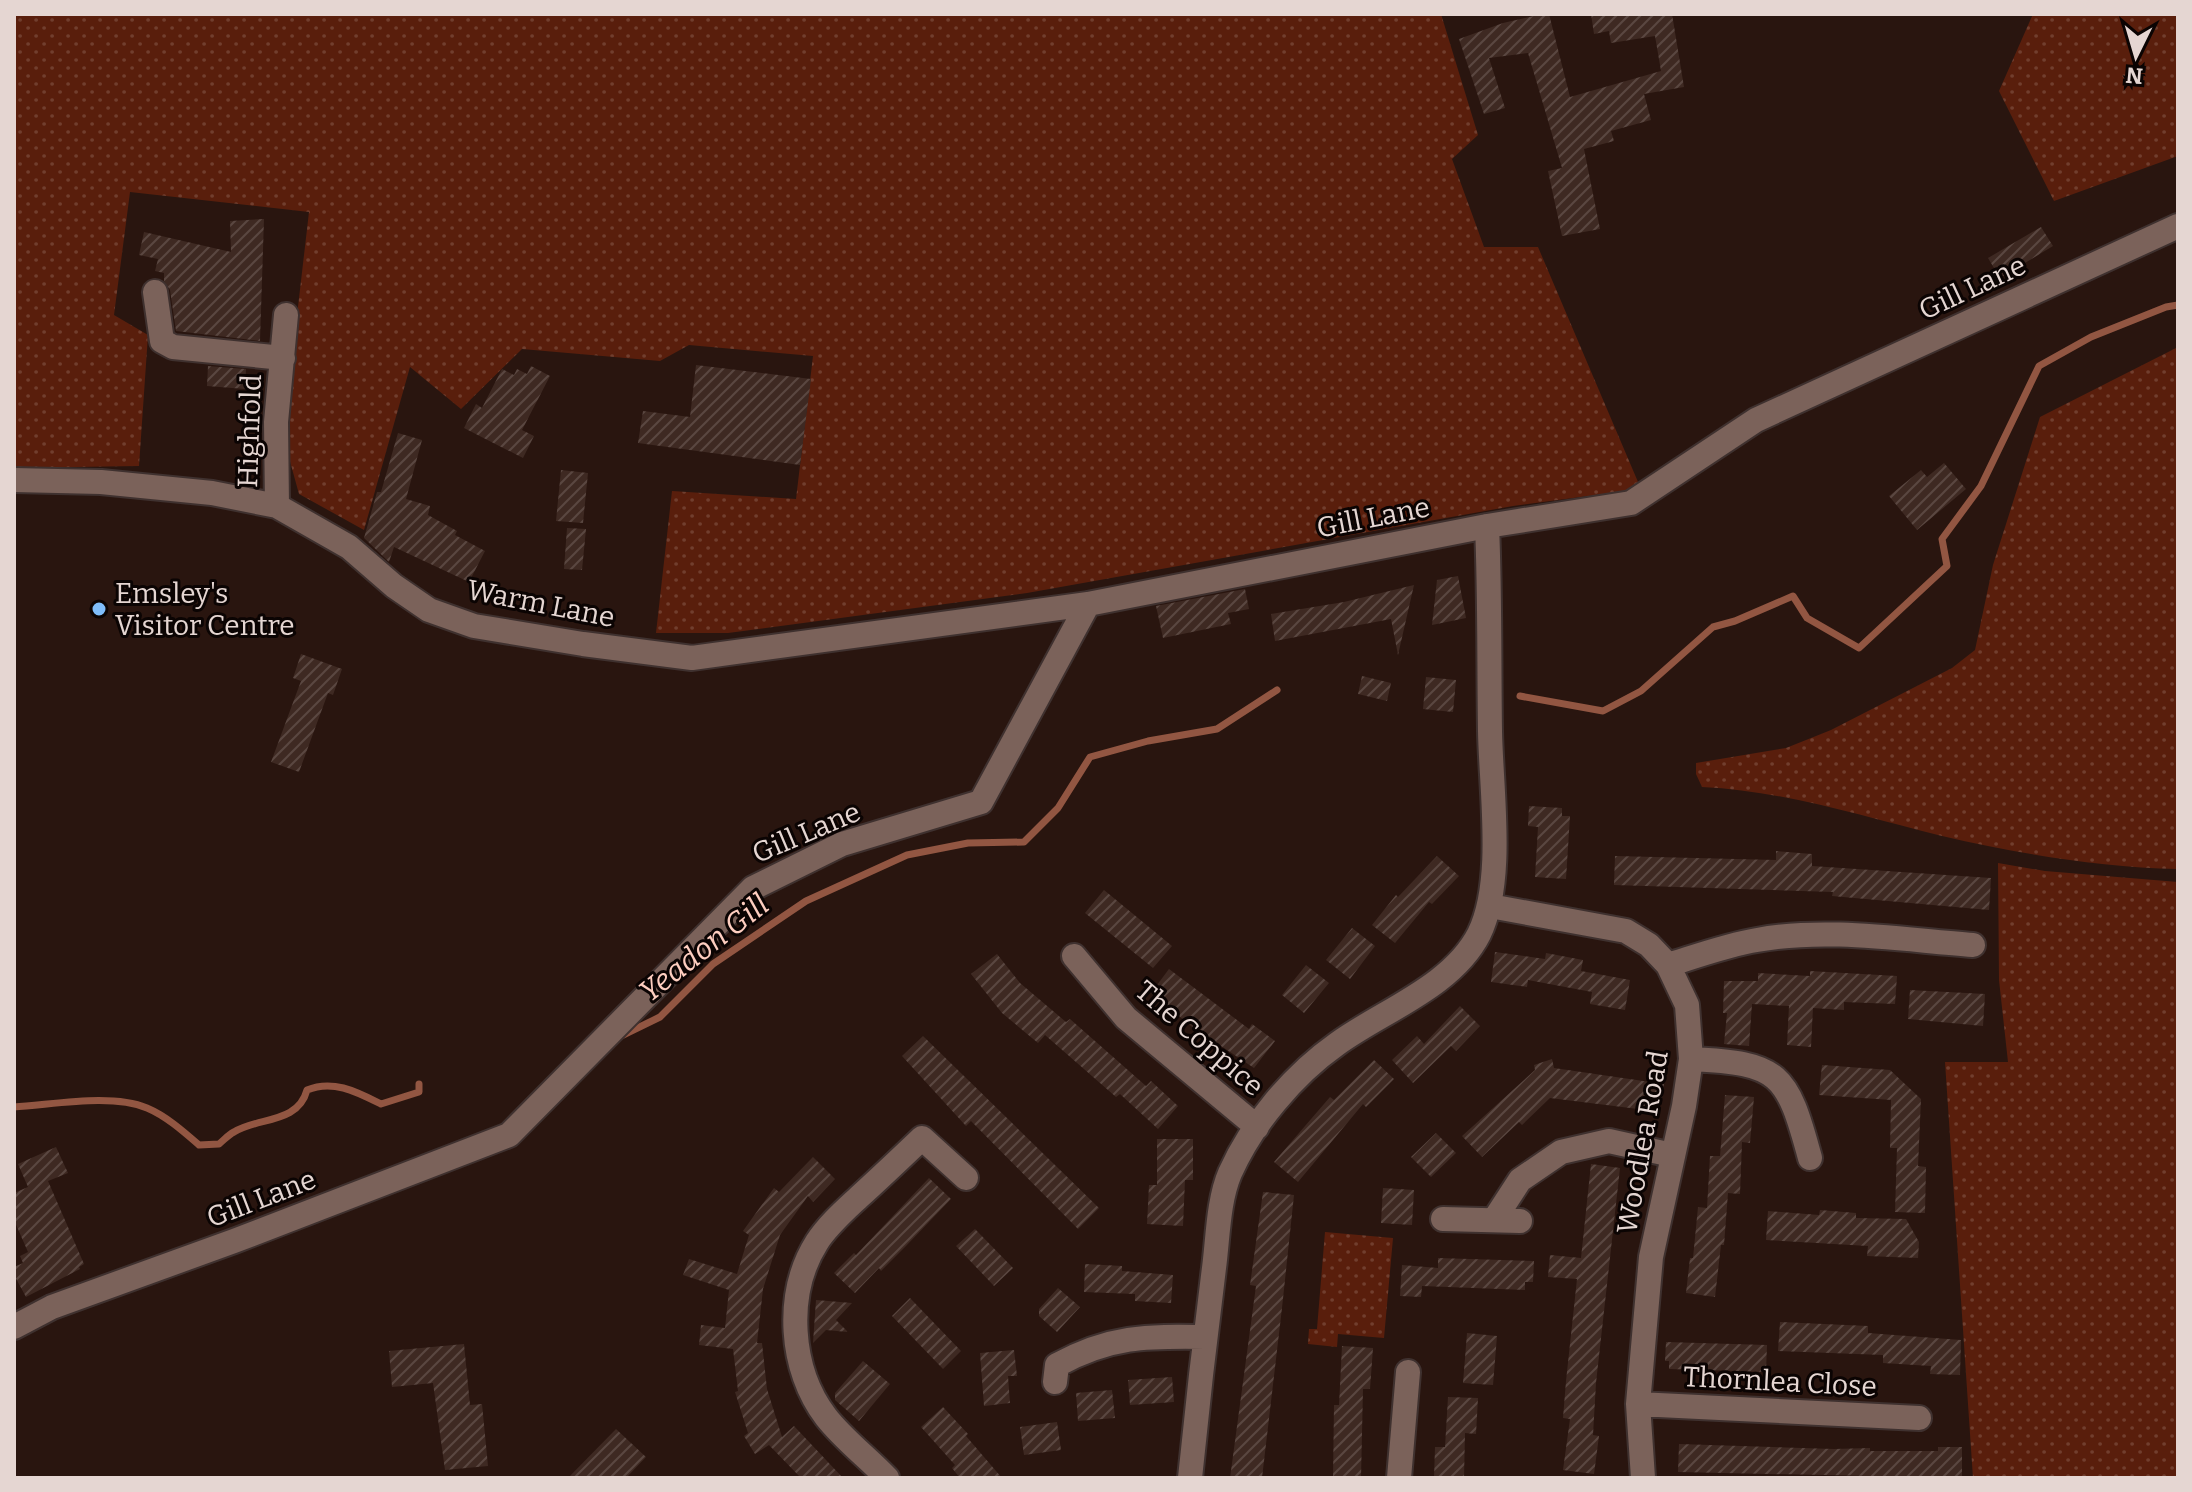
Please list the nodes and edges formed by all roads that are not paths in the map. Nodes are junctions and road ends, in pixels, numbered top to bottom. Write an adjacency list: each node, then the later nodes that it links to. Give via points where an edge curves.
1 (2178, 226): 7 (street, Gill Lane, via 1756,420 1631,503)
2 (155, 292): 4 (street, Highfold, via 162,341 173,347)
3 (286, 315): 4 (street, Highfold)
4 (283, 358): 6 (street, Highfold, via 276,422)
5 (14, 480): 6 (street, Warm Lane, via 198,491)
6 (277, 506): 8 (street, Warm Lane, via 349,547 429,610 474,626 692,658)
7 (1487, 526): 8 (street, Gill Lane); 9 (street, via 1494,835)
8 (1088, 604): 21 (street, Gill Lane, via 981,802 842,844 753,888 509,1135 52,1307)
9 (1490, 906): 12 (street, Woodlea Road, via 1626,931); 14 (street, via 1478,936 1460,959 1421,993 1338,1043 1305,1070)
10 (1973, 945): 12 (street, via 1856,936 1777,937)
11 (1074, 956): 14 (street, The Coppice, via 1126,1018)
12 (1668, 965): 13 (street, Woodlea Road, via 1687,1005)
13 (1691, 1059): 15 (street, Woodlea Road); 16 (street, via 1741,1062 1774,1076 1798,1114)
14 (1257, 1127): 22 (street, via 1229,1175)
15 (1672, 1155): 19 (street, via 1609,1141 1561,1152 1520,1180); 25 (street, Woodlea Road, via 1651,1257)
16 (1810, 1158)
17 (966, 1178): 27 (street, via 922,1138 816,1243 798,1297 800,1366 811,1394 827,1419)
18 (1443, 1219): 19 (street)
19 (1494, 1220): 20 (street)
20 (1520, 1221)
21 (14, 1327)
22 (1205, 1337): 23 (street, via 1119,1339); 28 (street)
23 (1050, 1367)
24 (1408, 1372): 29 (street)
25 (1638, 1404): 26 (street, Thornlea Close); 30 (street, Woodlea Road)
26 (1919, 1418)
27 (887, 1478)
28 (1190, 1478)
29 (1399, 1478)
30 (1643, 1478)

